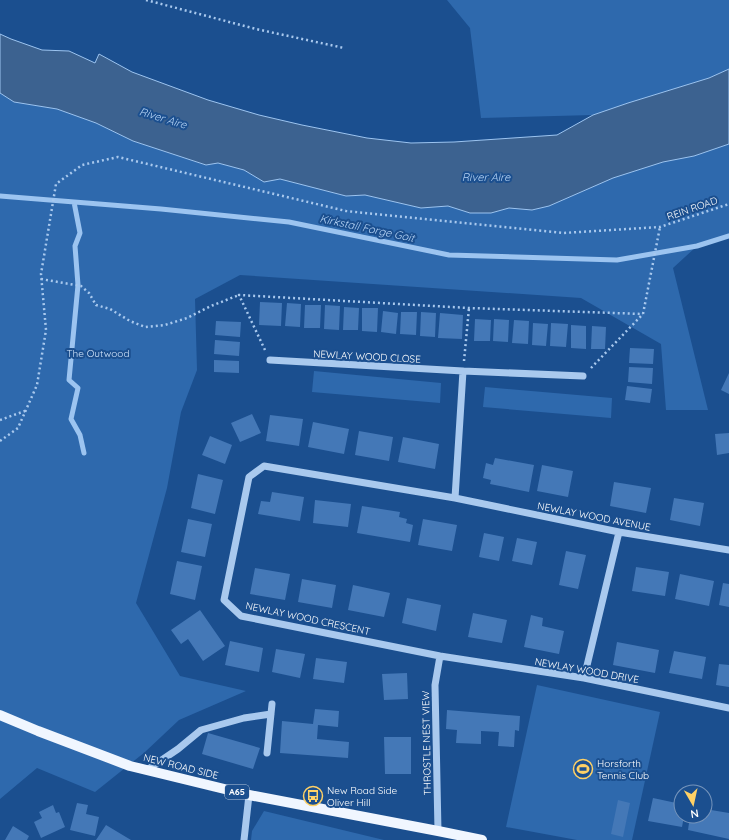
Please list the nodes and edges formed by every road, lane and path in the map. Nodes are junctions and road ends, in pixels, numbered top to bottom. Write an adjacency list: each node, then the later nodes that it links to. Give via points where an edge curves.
1 (146, 0): 2 (path, via 256,29)
2 (344, 48)
3 (729, 204): 4 (path, REIN ROAD)
4 (660, 227): 5 (path, REIN ROAD, via 563,233 346,212 118,156 82,164 56,184); 8 (path)
5 (41, 279): 6 (path, via 82,286 89,292 96,305 110,309 145,327 165,326); 12 (path, via 46,330 37,386)
6 (239, 295): 7 (path); 9 (path)
7 (469, 308): 8 (path); 10 (path)
8 (643, 314): 11 (path)
9 (270, 360): 10 (street, NEWLAY WOOD CLOSE)
10 (463, 371): 11 (street, NEWLAY WOOD CLOSE); 15 (street)
11 (583, 376)
12 (26, 410): 13 (path); 14 (path, via 18,428)
13 (0, 420)
14 (0, 441)
15 (455, 498): 16 (street, NEWLAY WOOD AVENUE); 18 (street, NEWLAY WOOD CRESCENT, via 264,466 249,477 224,600 241,616)
16 (619, 532): 17 (street, NEWLAY WOOD AVENUE); 19 (street)
17 (729, 550)
18 (440, 656): 19 (street, NEWLAY WOOD DRIVE); 29 (street, THROSTLE NEST VIEW, via 435,685)
19 (584, 678): 21 (street, NEWLAY WOOD DRIVE)
20 (272, 704): 22 (street)
21 (729, 708)
22 (272, 714): 24 (street); 25 (street, via 244,718 202,730)
23 (0, 715): 25 (main road, NEW ROAD SIDE / A65, via 130,766)
24 (267, 753)
25 (147, 770): 28 (main road, NEW ROAD SIDE / A65)
26 (610, 773): 27 (path)
27 (624, 777)
28 (249, 795): 29 (main road, NEW ROAD SIDE / A65); 30 (street)
29 (438, 830): 31 (main road, NEW ROAD SIDE / A65)
30 (244, 840)
31 (482, 840)

